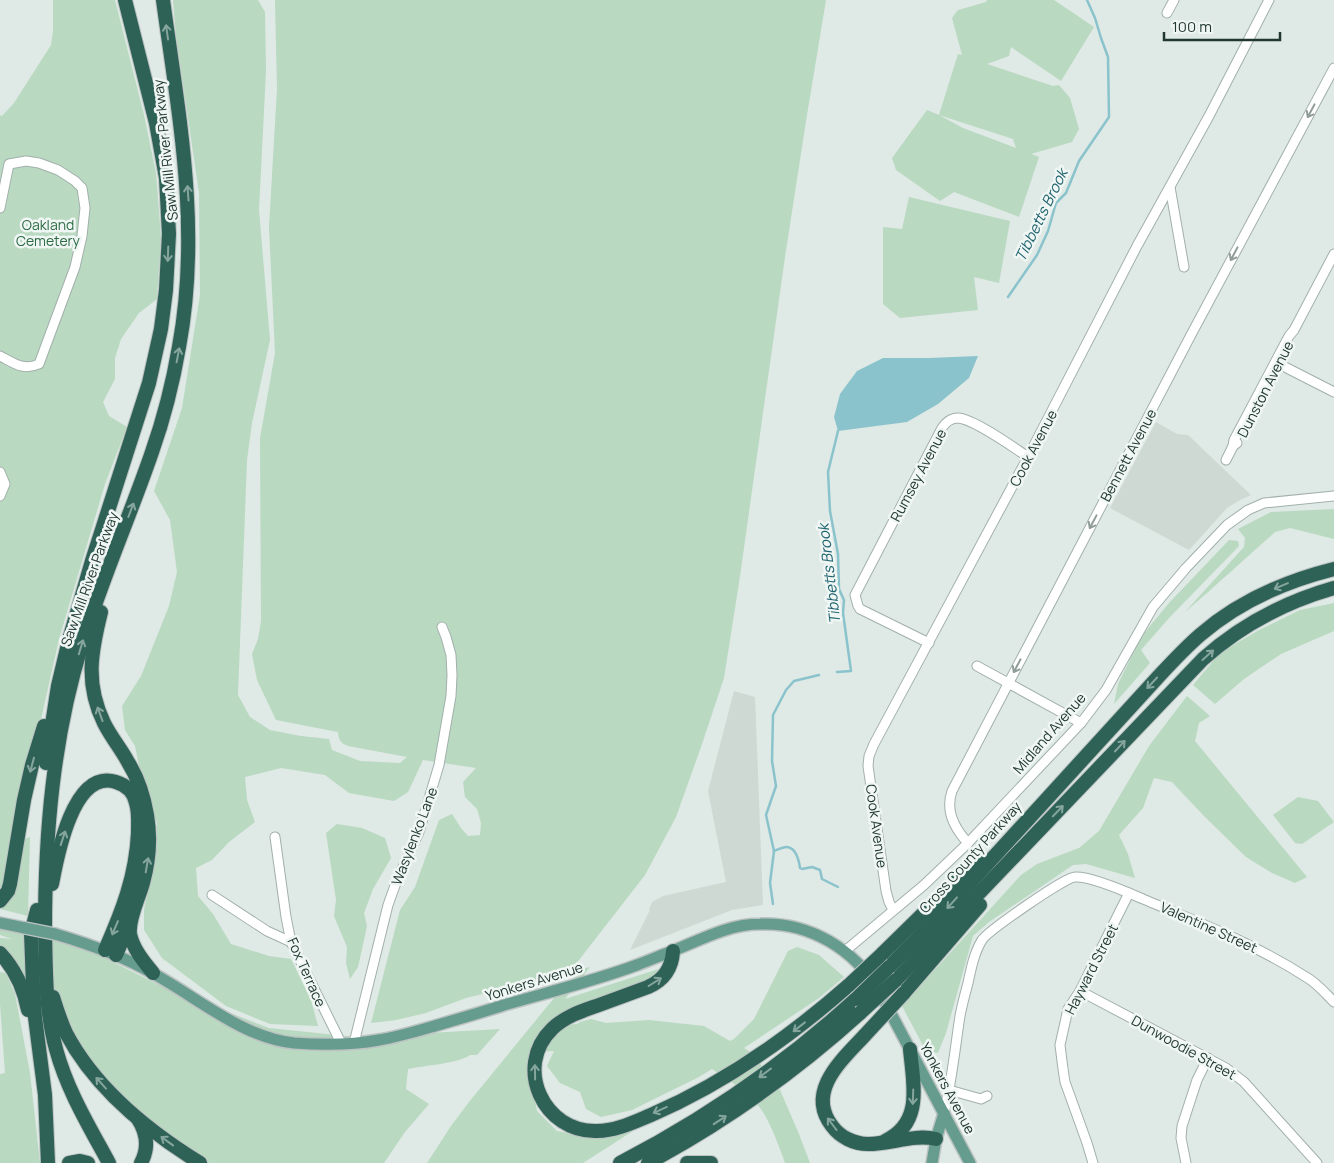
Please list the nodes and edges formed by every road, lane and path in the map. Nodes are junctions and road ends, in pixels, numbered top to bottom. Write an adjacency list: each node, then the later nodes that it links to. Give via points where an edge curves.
1 (125, 0): 28 (highway, Saw Mill River Parkway, one-way to 28, via 156,123 166,178 169,225 166,290 149,383 68,640)
2 (163, 0): 21 (highway, Saw Mill River Parkway, one-way to 2, via 161,424 175,371 187,290 187,179)
3 (1174, 0): 5 (street)
4 (1269, 0): 7 (street, Cook Avenue)
5 (1167, 13)
6 (1334, 68): 27 (street, Bennett Avenue, one-way to 27)
7 (1170, 187): 10 (street); 16 (street, Cook Avenue)
8 (0, 208): 12 (street, via 9,164 26,161 58,170 74,181 82,188 85,208 74,267 39,364 32,368 21,367)
9 (1334, 254): 11 (street, Dunston Avenue)
10 (1184, 267)
11 (1294, 330): 13 (street, Dunston Avenue); 15 (street, Dunston Avenue)
12 (0, 356)
13 (1279, 364): 14 (street); 15 (street, Dunston Avenue)
14 (1334, 392)
15 (1233, 446): 17 (street, Dunston Avenue)
16 (1028, 457): 25 (street, Cook Avenue); 25 (street, Rumsey Avenue, via 972,423 959,418 945,423 855,595 860,608)
17 (1226, 460)
18 (0, 472): 19 (street, via 5,484)
19 (0, 496)
20 (1334, 496): 29 (street, Midland Avenue, via 1264,503 1227,525 1153,607 1106,690)
21 (113, 555): 38 (highway, one-way to 21, via 148,862 147,814 134,772 100,715 91,677 92,651); 39 (highway, Saw Mill River Parkway, one-way to 21, via 49,817 67,700 82,644)
22 (1332, 569): 30 (highway, Cross County Parkway, one-way to 30, via 1258,597 1202,634)
23 (1334, 588): 32 (highway, one-way to 23, via 1214,650 1271,612)
24 (442, 627): 51 (street, Wasylenko Lane, via 451,655 452,675 440,765 418,832 388,904)
25 (929, 643): 37 (street, Cook Avenue, via 869,756 886,891)
26 (977, 666): 27 (street)
27 (1008, 683): 29 (street); 33 (street, Bennett Avenue, via 950,796 951,818)
28 (58, 686): 36 (highway, one-way to 36, via 28,783 10,884); 39 (highway, Saw Mill River Parkway, via 42,801 38,864)
29 (1081, 723): 33 (street, Midland Avenue)
30 (1043, 802): 42 (highway, one-way to 42, bridge, via 999,839 849,985 795,1031 764,1052 722,1079 632,1122 595,1132 563,1122 550,1112 539,1095 536,1083 536,1056 544,1038 567,1018 659,981 670,966); 67 (highway, Cross County Parkway, one-way to 67, bridge, via 937,919 856,999 754,1081)
31 (275, 837): 41 (street, Fox Terrace)
32 (1029, 841): 59 (highway, one-way to 32, bridge, via 856,1142 840,1134 827,1118 823,1091 831,1074 991,892); 68 (highway, one-way to 32, bridge, via 758,1094 814,1052 896,980)
33 (968, 843): 37 (street, Midland Avenue)
34 (1129, 893): 48 (street, Hayward Street); 49 (street, Valentine Street, via 1261,950 1307,977); 54 (street, Valentine Street, via 1088,878 1072,877 983,939 975,954 960,1014)
35 (212, 896): 41 (street, via 267,931)
36 (0, 901)
37 (893, 910): 43 (street, Midland Avenue)
38 (134, 912): 44 (highway); 47 (highway, via 130,936)
39 (41, 915): 44 (highway, one-way to 44, via 59,850 79,799 88,788 100,782 122,785 136,800 138,822 131,881); 46 (highway, Saw Mill River Parkway); 60 (highway, via 32,933 33,986 45,1096); 63 (highway, Saw Mill River Parkway, via 39,995 47,1050 63,1096)
40 (0, 923): 44 (main road, Yonkers Avenue, bridge, via 55,934)
41 (291, 942): 50 (street, Fox Terrace)
42 (673, 951): 43 (main road, Yonkers Avenue, via 729,929 766,924 811,932); 51 (main road, Yonkers Avenue, via 411,1033)
43 (845, 951): 52 (main road, Yonkers Avenue, via 875,984)
44 (110, 952): 47 (main road, Yonkers Avenue)
45 (0, 953): 60 (highway, via 17,977 26,1004)
46 (46, 967): 57 (highway, one-way to 46, via 100,1082 72,1044 59,1016); 64 (highway, Saw Mill River Parkway, via 49,1018 58,1059 74,1098)
47 (153, 973): 50 (main road, Yonkers Avenue, via 228,1019 266,1037 292,1043)
48 (1080, 991): 53 (street, Dunwoodie Street); 73 (street, Hayward Street, via 1068,1009 1060,1045 1066,1082)
49 (1334, 1002)
50 (341, 1043): 51 (main road, Yonkers Avenue)
51 (354, 1043)
52 (910, 1049): 56 (main road, Yonkers Avenue); 59 (highway, one-way to 59, via 914,1094 911,1114 898,1133)
53 (1208, 1058): 74 (street, via 1196,1080 1182,1126); 75 (street, Dunwoodie Street, via 1244,1082)
54 (949, 1090): 55 (street, via 981,1099); 56 (street)
55 (987, 1096)
56 (944, 1113): 58 (main road); 72 (main road, Yonkers Avenue)
57 (136, 1117): 65 (highway, via 147,1145); 66 (highway, one-way to 57)
58 (936, 1139): 59 (highway, via 923,1137); 71 (main road)
59 (874, 1144)
60 (47, 1163)
61 (69, 1163): 62 (highway)
62 (88, 1163)
63 (100, 1163)
64 (110, 1163)
65 (141, 1163)
66 (200, 1163)
67 (620, 1163)
68 (648, 1163)
69 (687, 1163): 70 (highway)
70 (712, 1163)
71 (932, 1163)
72 (970, 1163)
73 (1093, 1163)
74 (1186, 1163)
75 (1317, 1163)

